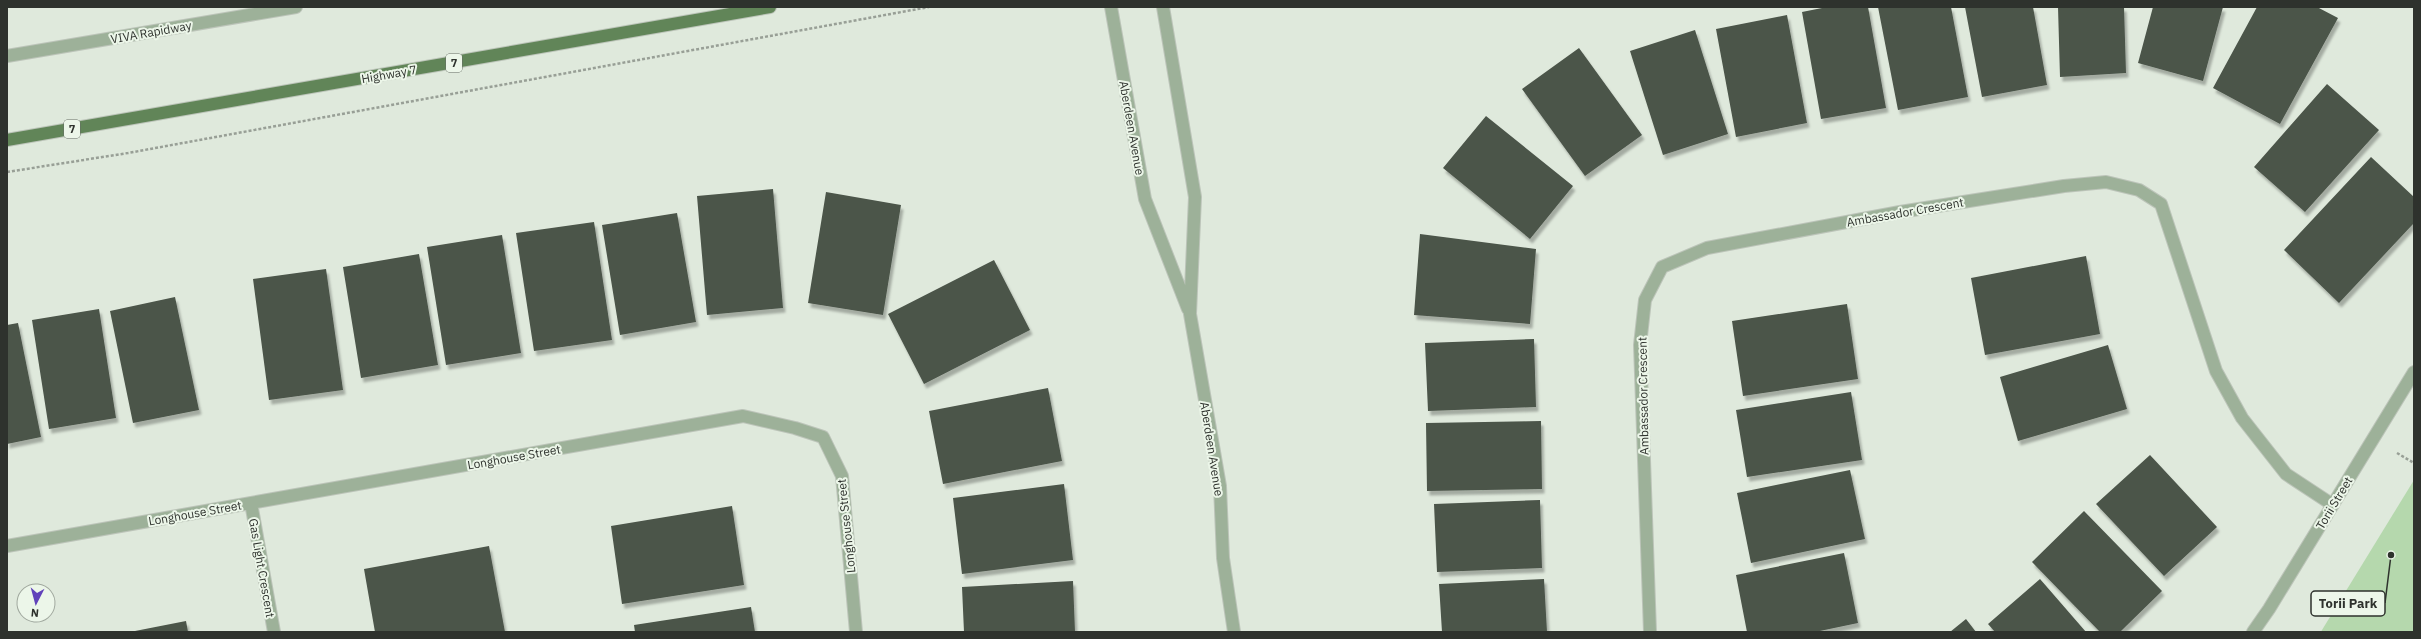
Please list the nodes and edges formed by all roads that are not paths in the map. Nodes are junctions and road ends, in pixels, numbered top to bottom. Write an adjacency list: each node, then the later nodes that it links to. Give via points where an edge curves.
1 (296, 7): 5 (street, VIVA Rapidway)
2 (770, 7): 6 (main road, Highway 7 / 7)
3 (1111, 7): 7 (street, Aberdeen Avenue, via 1145,199)
4 (1163, 7): 7 (street, Aberdeen Avenue, via 1195,197)
5 (7, 56)
6 (7, 140)
7 (1190, 314): 14 (street, Aberdeen Avenue, via 1220,486 1223,558)
8 (2414, 372): 10 (street, Torii Street)
9 (251, 504): 11 (street, Longhouse Street); 12 (street, Gas Light Crescent); 13 (street, Longhouse Street, via 743,416 795,428 823,438 842,476)
10 (2333, 506): 15 (street, Ambassador Crescent, via 2286,474 2242,418 2216,371 2161,204 2139,190 2106,182 2064,186 1892,213 1707,248 1662,267 1645,300 1640,345); 16 (street, Torii Street)
11 (7, 546)
12 (274, 632)
13 (856, 632)
14 (1234, 632)
15 (1650, 632)
16 (2253, 632)

